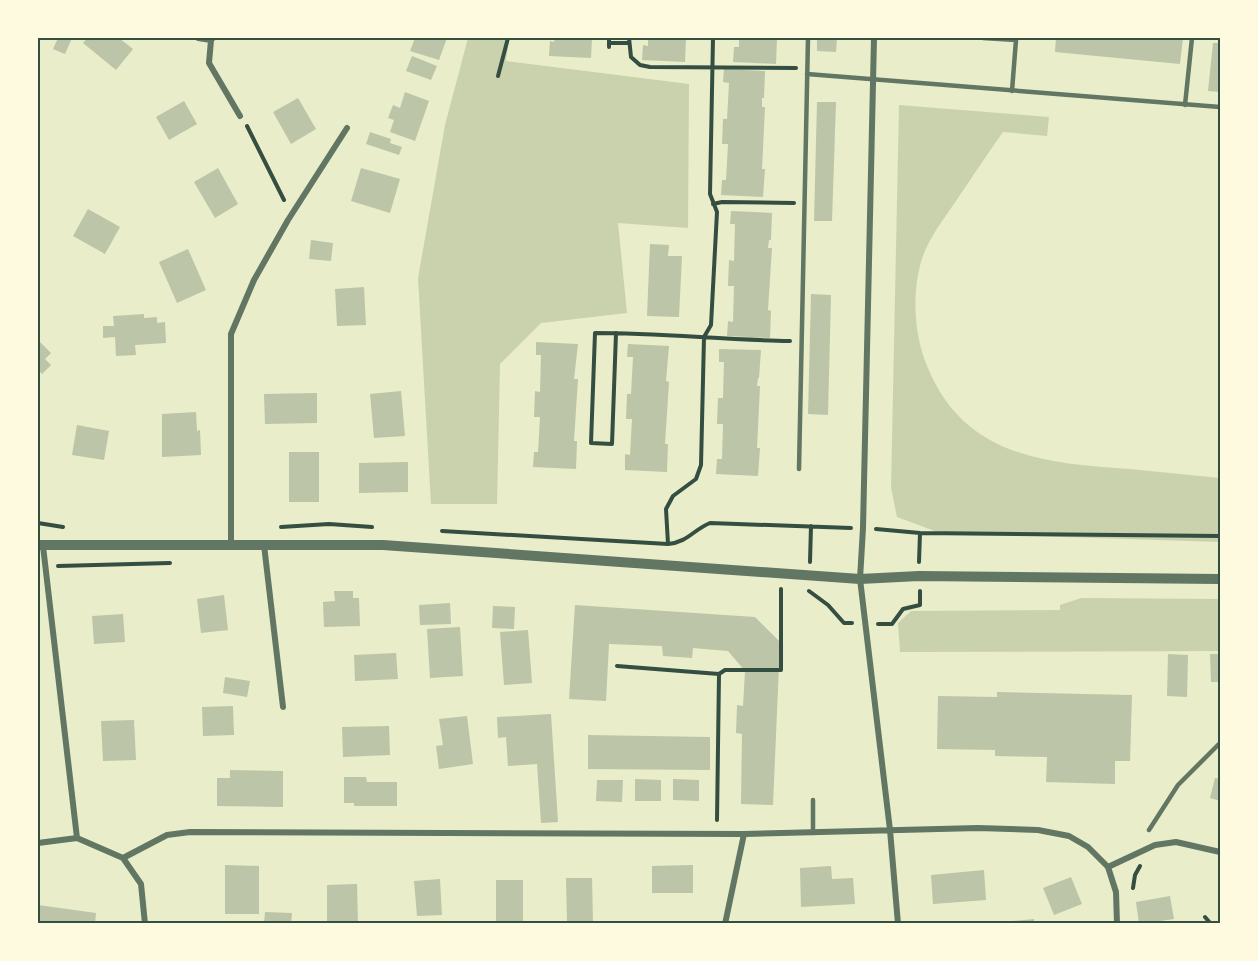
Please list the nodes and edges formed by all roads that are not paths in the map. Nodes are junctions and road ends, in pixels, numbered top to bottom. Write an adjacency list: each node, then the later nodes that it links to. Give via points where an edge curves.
1 (198, 38): 6 (street)
2 (808, 38): 7 (lane)
3 (874, 38): 8 (street)
4 (983, 38): 9 (lane, via 1016,40)
5 (1192, 38): 10 (lane)
6 (212, 39): 12 (street, via 209,63)
7 (807, 74): 8 (lane); 14 (lane)
8 (874, 78): 9 (lane); 18 (street)
9 (1012, 91): 10 (lane)
10 (1185, 105): 11 (lane)
11 (1221, 107)
12 (240, 116)
13 (347, 128): 16 (street, via 254,280 231,334)
14 (799, 469)
15 (264, 544): 16 (street); 18 (street, via 383,544); 20 (street)
16 (231, 545): 17 (street)
17 (40, 546): 27 (street)
18 (860, 579): 19 (street); 23 (street)
19 (1221, 579)
20 (283, 707)
21 (1221, 743): 24 (lane, via 1178,785)
22 (813, 800): 25 (lane)
23 (890, 830): 25 (street); 31 (street, via 1038,830 1069,836 1088,847); 34 (street)
24 (1149, 830)
25 (813, 832): 26 (street)
26 (744, 834): 30 (street, via 190,832 167,835); 33 (street)
27 (77, 838): 28 (street); 30 (street)
28 (38, 843)
29 (1221, 852): 31 (street, via 1176,842 1144,849)
30 (123, 858): 32 (street, via 141,884)
31 (1108, 867): 35 (street, via 1116,892)
32 (145, 924)
33 (725, 924)
34 (898, 924)
35 (1116, 924)

